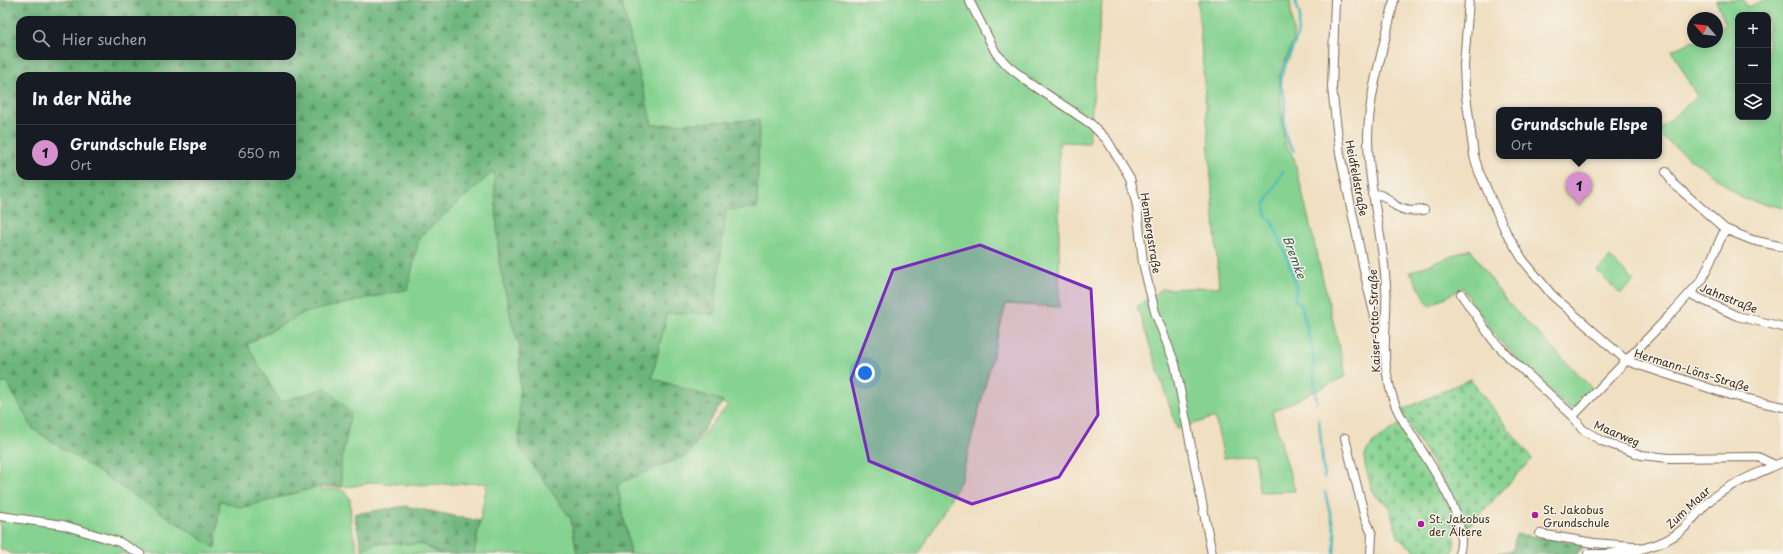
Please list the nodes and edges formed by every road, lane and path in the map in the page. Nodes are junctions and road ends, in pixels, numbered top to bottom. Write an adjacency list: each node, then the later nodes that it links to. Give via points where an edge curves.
1 (969, 0): 23 (street, Hembergstraße, via 1000,57 1027,81 1091,124 1107,140 1130,178 1137,206 1143,263 1155,312 1175,364)
2 (1335, 0): 13 (street, Heidfeldstraße, via 1332,88 1340,154 1375,321)
3 (1394, 0): 6 (street, Kaiser-Otto-Straße, via 1371,104 1368,137)
4 (1468, 0): 14 (street, Hermann-Löns-Straße, via 1465,88 1474,156 1479,172 1506,232 1523,260 1552,295)
5 (1666, 172): 8 (street, via 1673,183)
6 (1372, 194): 7 (street, via 1384,195 1404,210); 13 (street, Kaiser-Otto-Straße, via 1385,274)
7 (1424, 210)
8 (1725, 229): 9 (street, via 1752,240); 11 (street, via 1702,280)
9 (1783, 247)
10 (1461, 294): 16 (street, Maarweg, via 1497,344 1537,385)
11 (1690, 294): 12 (street, Jahnstraße, via 1737,316); 14 (street)
12 (1783, 327)
13 (1385, 356): 25 (street, Kaiser-Otto-Straße, via 1388,378 1398,412 1453,506 1460,530 1462,546)
14 (1627, 361): 15 (street, Hermann-Löns-Straße, via 1730,395); 16 (street)
15 (1783, 407)
16 (1573, 416): 18 (street, Maarweg, via 1586,432 1602,441 1641,455 1669,458 1758,457)
17 (1346, 438): 24 (street, via 1365,518 1372,534)
18 (1779, 464): 21 (street, Zum Maar, via 1724,490 1677,535)
19 (0, 516): 22 (street, via 63,525 119,542)
20 (1540, 534): 21 (street, via 1594,543 1628,545)
21 (1641, 549): 27 (street, Zum Maar)
22 (140, 554)
23 (1212, 554)
24 (1371, 554)
25 (1459, 554)
26 (1588, 554): 27 (street, Zum Maar)
27 (1602, 554)

